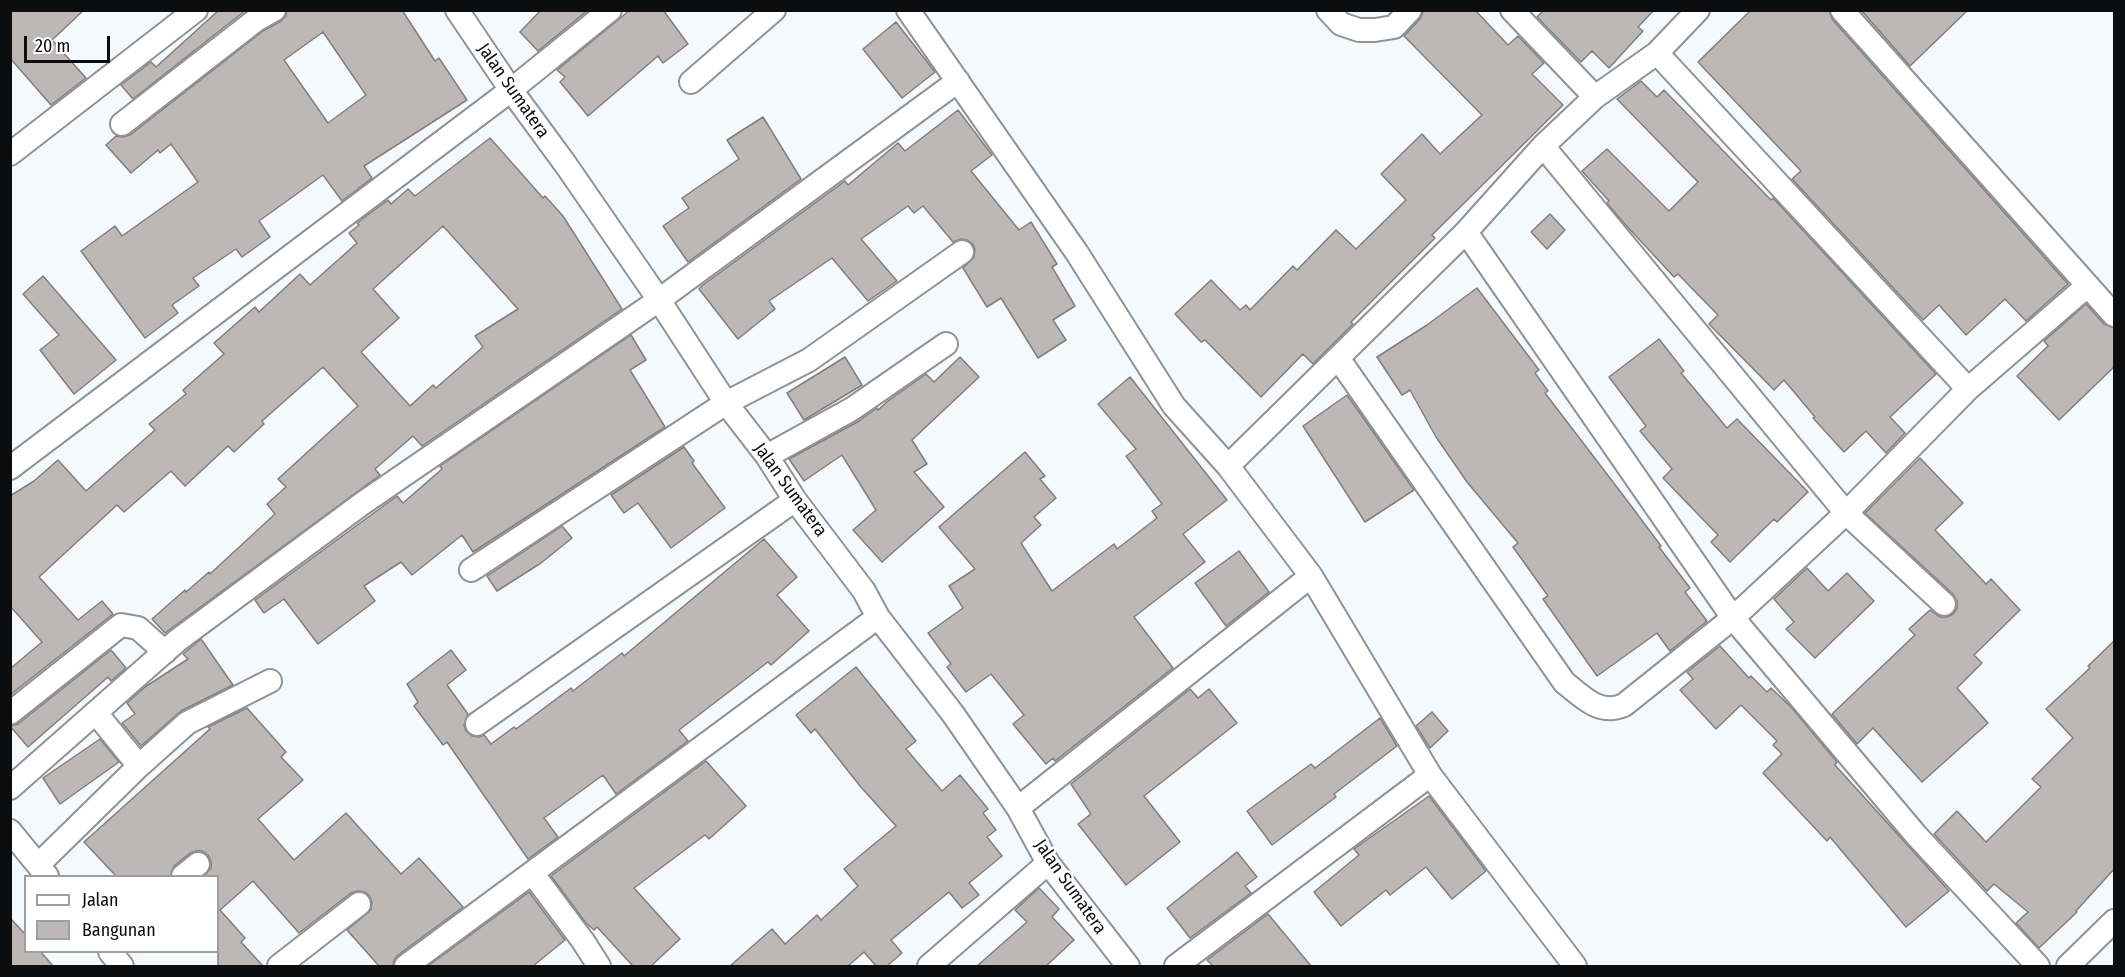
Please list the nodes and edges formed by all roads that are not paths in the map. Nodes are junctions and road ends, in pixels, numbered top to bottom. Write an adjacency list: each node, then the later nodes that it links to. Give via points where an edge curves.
1 (196, 10): 19 (street)
2 (274, 10): 17 (street)
3 (457, 10): 15 (street, Jalan Sumatera)
4 (610, 10): 15 (street)
5 (774, 10): 14 (street)
6 (908, 10): 13 (street)
7 (1328, 10): 8 (street, via 1341,24 1375,30 1394,27)
8 (1410, 10)
9 (1512, 10): 16 (street)
10 (1698, 10): 12 (street)
11 (1842, 10): 22 (street)
12 (1657, 53): 16 (street); 27 (street)
13 (958, 81): 23 (street); 30 (street, via 1077,253 1174,406)
14 (691, 82)
15 (511, 90): 23 (street, Jalan Sumatera); 31 (street)
16 (1595, 97): 18 (street)
17 (122, 124)
18 (1543, 146): 20 (street); 33 (street)
19 (10, 154)
20 (1466, 232): 26 (street); 38 (street)
21 (962, 252): 28 (street, via 809,360)
22 (2087, 286): 24 (street); 27 (street)
23 (659, 300): 28 (street, Jalan Sumatera); 39 (street, via 363,503)
24 (2115, 315)
25 (946, 344): 29 (street, via 852,409)
26 (1338, 358): 30 (street); 38 (street, via 1564,682 1588,702 1606,709 1624,705)
27 (1968, 389): 33 (street)
28 (726, 403): 29 (street, Jalan Sumatera); 34 (street)
29 (766, 456): 32 (street, Jalan Sumatera)
30 (1228, 466): 35 (street)
31 (10, 468)
32 (795, 500): 37 (street, Jalan Sumatera, via 864,591); 43 (street)
33 (1846, 513): 36 (street); 38 (street)
34 (471, 570)
35 (1311, 576): 45 (street); 47 (street)
36 (1944, 604)
37 (878, 617): 47 (street, Jalan Sumatera, via 954,714); 51 (street)
38 (1733, 618): 63 (street, via 1916,835)
39 (165, 652): 41 (street, via 138,628 121,625); 42 (street)
40 (270, 681): 44 (street, via 187,723)
41 (10, 713)
42 (96, 713): 44 (street); 46 (street)
43 (477, 724)
44 (139, 766): 50 (street)
45 (1430, 776): 61 (street); 62 (street)
46 (10, 788)
47 (1018, 808): 49 (street, Jalan Sumatera)
48 (10, 831): 50 (street)
49 (1048, 863): 59 (street); 60 (street, Jalan Sumatera)
50 (42, 871)
51 (533, 874): 57 (street); 58 (street)
52 (359, 904): 56 (street)
53 (2115, 921): 64 (street)
54 (112, 953): 55 (street)
55 (122, 966)
56 (279, 966)
57 (406, 966)
58 (599, 966)
59 (929, 966)
60 (1128, 966)
61 (1176, 966)
62 (1575, 966)
63 (2038, 966)
64 (2068, 966)

